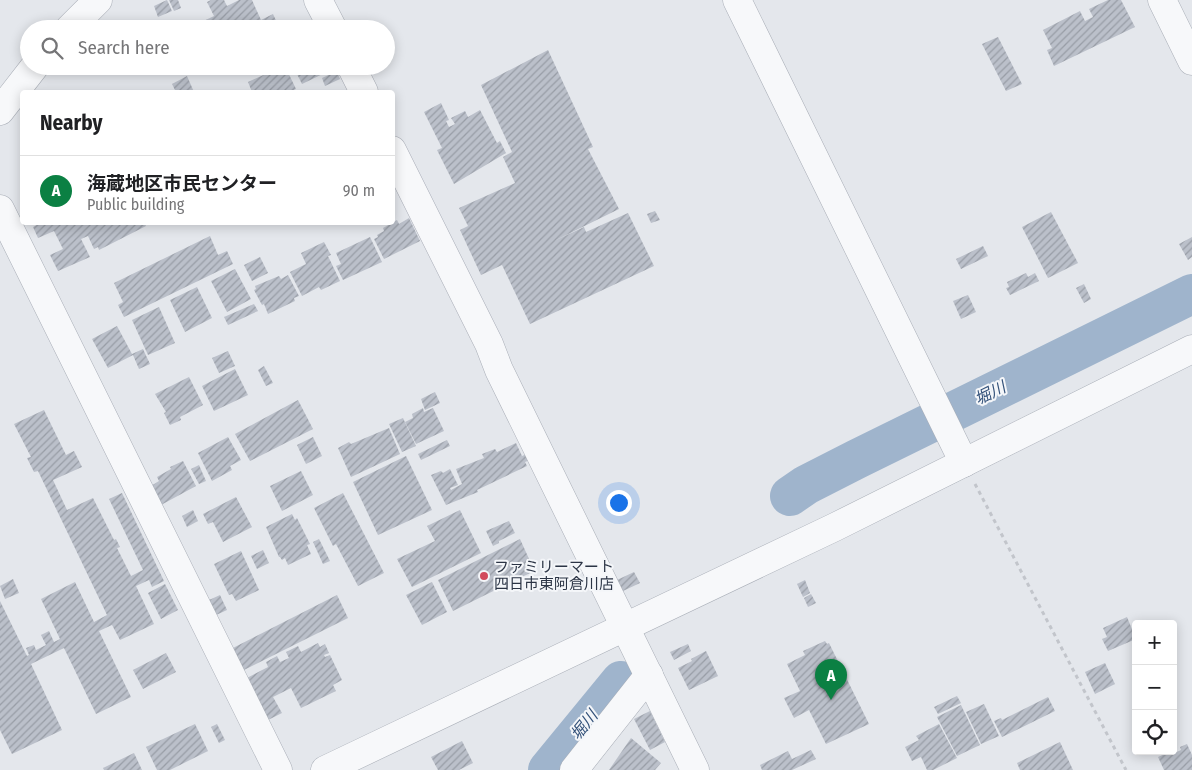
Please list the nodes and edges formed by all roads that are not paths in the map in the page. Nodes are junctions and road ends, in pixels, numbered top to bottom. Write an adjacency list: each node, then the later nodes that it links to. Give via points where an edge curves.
1 (98, 0): 5 (street)
2 (318, 0): 6 (street)
3 (737, 0): 15 (street)
4 (1162, 0): 7 (street)
5 (78, 20)
6 (328, 20)
7 (1192, 61)
8 (28, 75): 11 (street)
9 (356, 75): 10 (street)
10 (363, 90)
11 (0, 111)
12 (395, 156): 16 (street)
13 (0, 209): 18 (street)
14 (1192, 350): 15 (street)
15 (964, 463): 16 (street)
16 (625, 628): 17 (street); 19 (street)
17 (649, 675): 20 (street); 21 (street)
18 (278, 770)
19 (325, 770)
20 (574, 770)
21 (696, 770)

